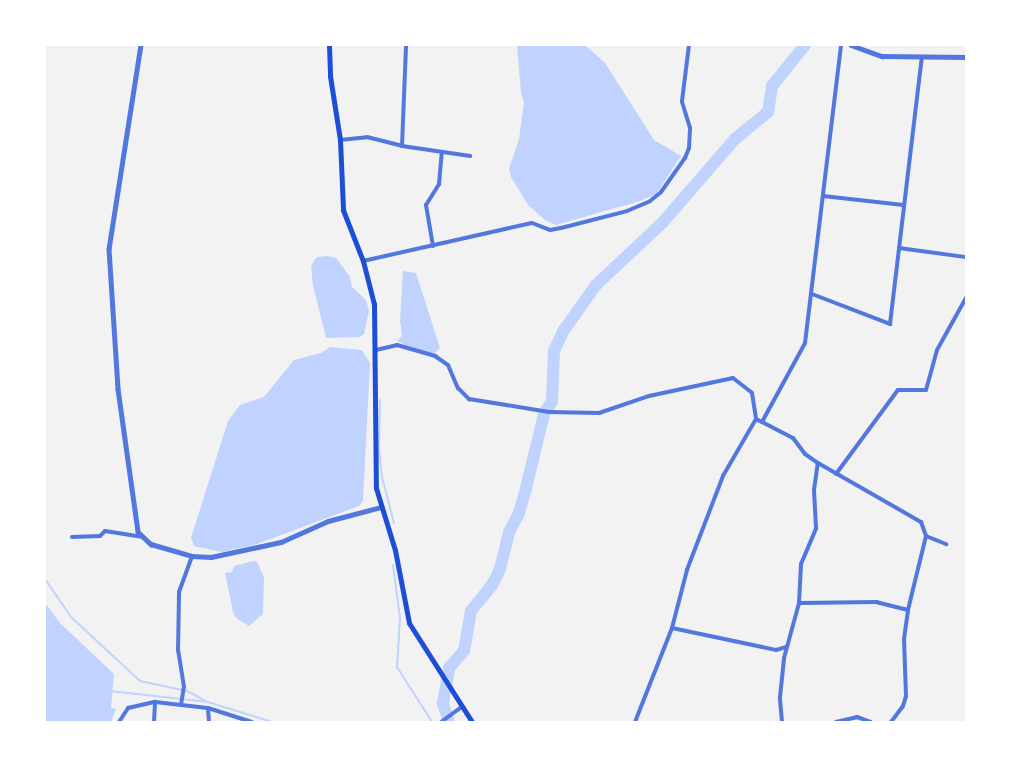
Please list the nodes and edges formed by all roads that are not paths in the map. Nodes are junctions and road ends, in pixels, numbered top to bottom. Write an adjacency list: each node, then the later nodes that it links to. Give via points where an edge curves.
1 (141, 45): 29 (street, via 111,229 109,279 135,524)
2 (329, 45): 9 (main road)
3 (406, 45): 10 (street)
4 (689, 45): 15 (street, via 682,100 690,128 686,158 656,197 627,211 561,228 550,230 532,223)
5 (841, 45): 13 (street)
6 (851, 45): 7 (street, via 882,56)
7 (922, 57): 8 (street); 14 (street)
8 (966, 57)
9 (340, 140): 10 (street, via 367,137); 18 (main road, via 343,210)
10 (402, 146): 11 (street)
11 (442, 152): 12 (street); 15 (street, via 439,184 426,205)
12 (470, 156)
13 (823, 196): 14 (street); 19 (street)
14 (904, 205): 16 (street)
15 (434, 246): 18 (street)
16 (899, 248): 17 (street); 19 (street, via 890,324)
17 (966, 258)
18 (363, 261): 21 (main road, via 374,304)
19 (812, 294): 23 (street, via 805,343)
20 (966, 298): 25 (street, via 938,350 926,390 898,390)
21 (376, 350): 22 (street, via 397,345 435,356 448,365 458,388 469,399 547,412 600,413 649,396 733,378 754,398); 26 (main road, via 374,473)
22 (756, 419): 23 (street); 34 (street, via 723,476 687,570)
23 (762, 422): 24 (street, via 794,438 805,454)
24 (818, 463): 25 (street); 32 (street, via 814,490 816,528 801,564)
25 (836, 474): 27 (street, via 921,522)
26 (381, 507): 31 (street, via 328,521 281,542 211,557); 38 (main road, via 395,550 409,623)
27 (926, 536): 30 (street); 33 (street)
28 (72, 537): 29 (street, via 100,536 105,531)
29 (142, 537): 31 (street, via 151,544)
30 (946, 544)
31 (192, 556): 37 (street, via 179,592)
32 (799, 603): 33 (street, via 877,602); 35 (street)
33 (908, 610): 50 (street, via 904,639 906,696)
34 (672, 628): 35 (street, via 776,650); 46 (street)
35 (786, 646): 47 (street, via 780,698)
36 (155, 702): 37 (street); 41 (street, via 128,708); 42 (street)
37 (182, 703): 39 (street)
38 (462, 706): 40 (street); 45 (main road)
39 (208, 708): 43 (street); 44 (street)
40 (446, 719)
41 (119, 722)
42 (154, 722)
43 (209, 722)
44 (252, 722)
45 (472, 722)
46 (635, 722)
47 (782, 722)
48 (836, 722): 49 (street, via 857,717)
49 (871, 722)
50 (891, 722)

